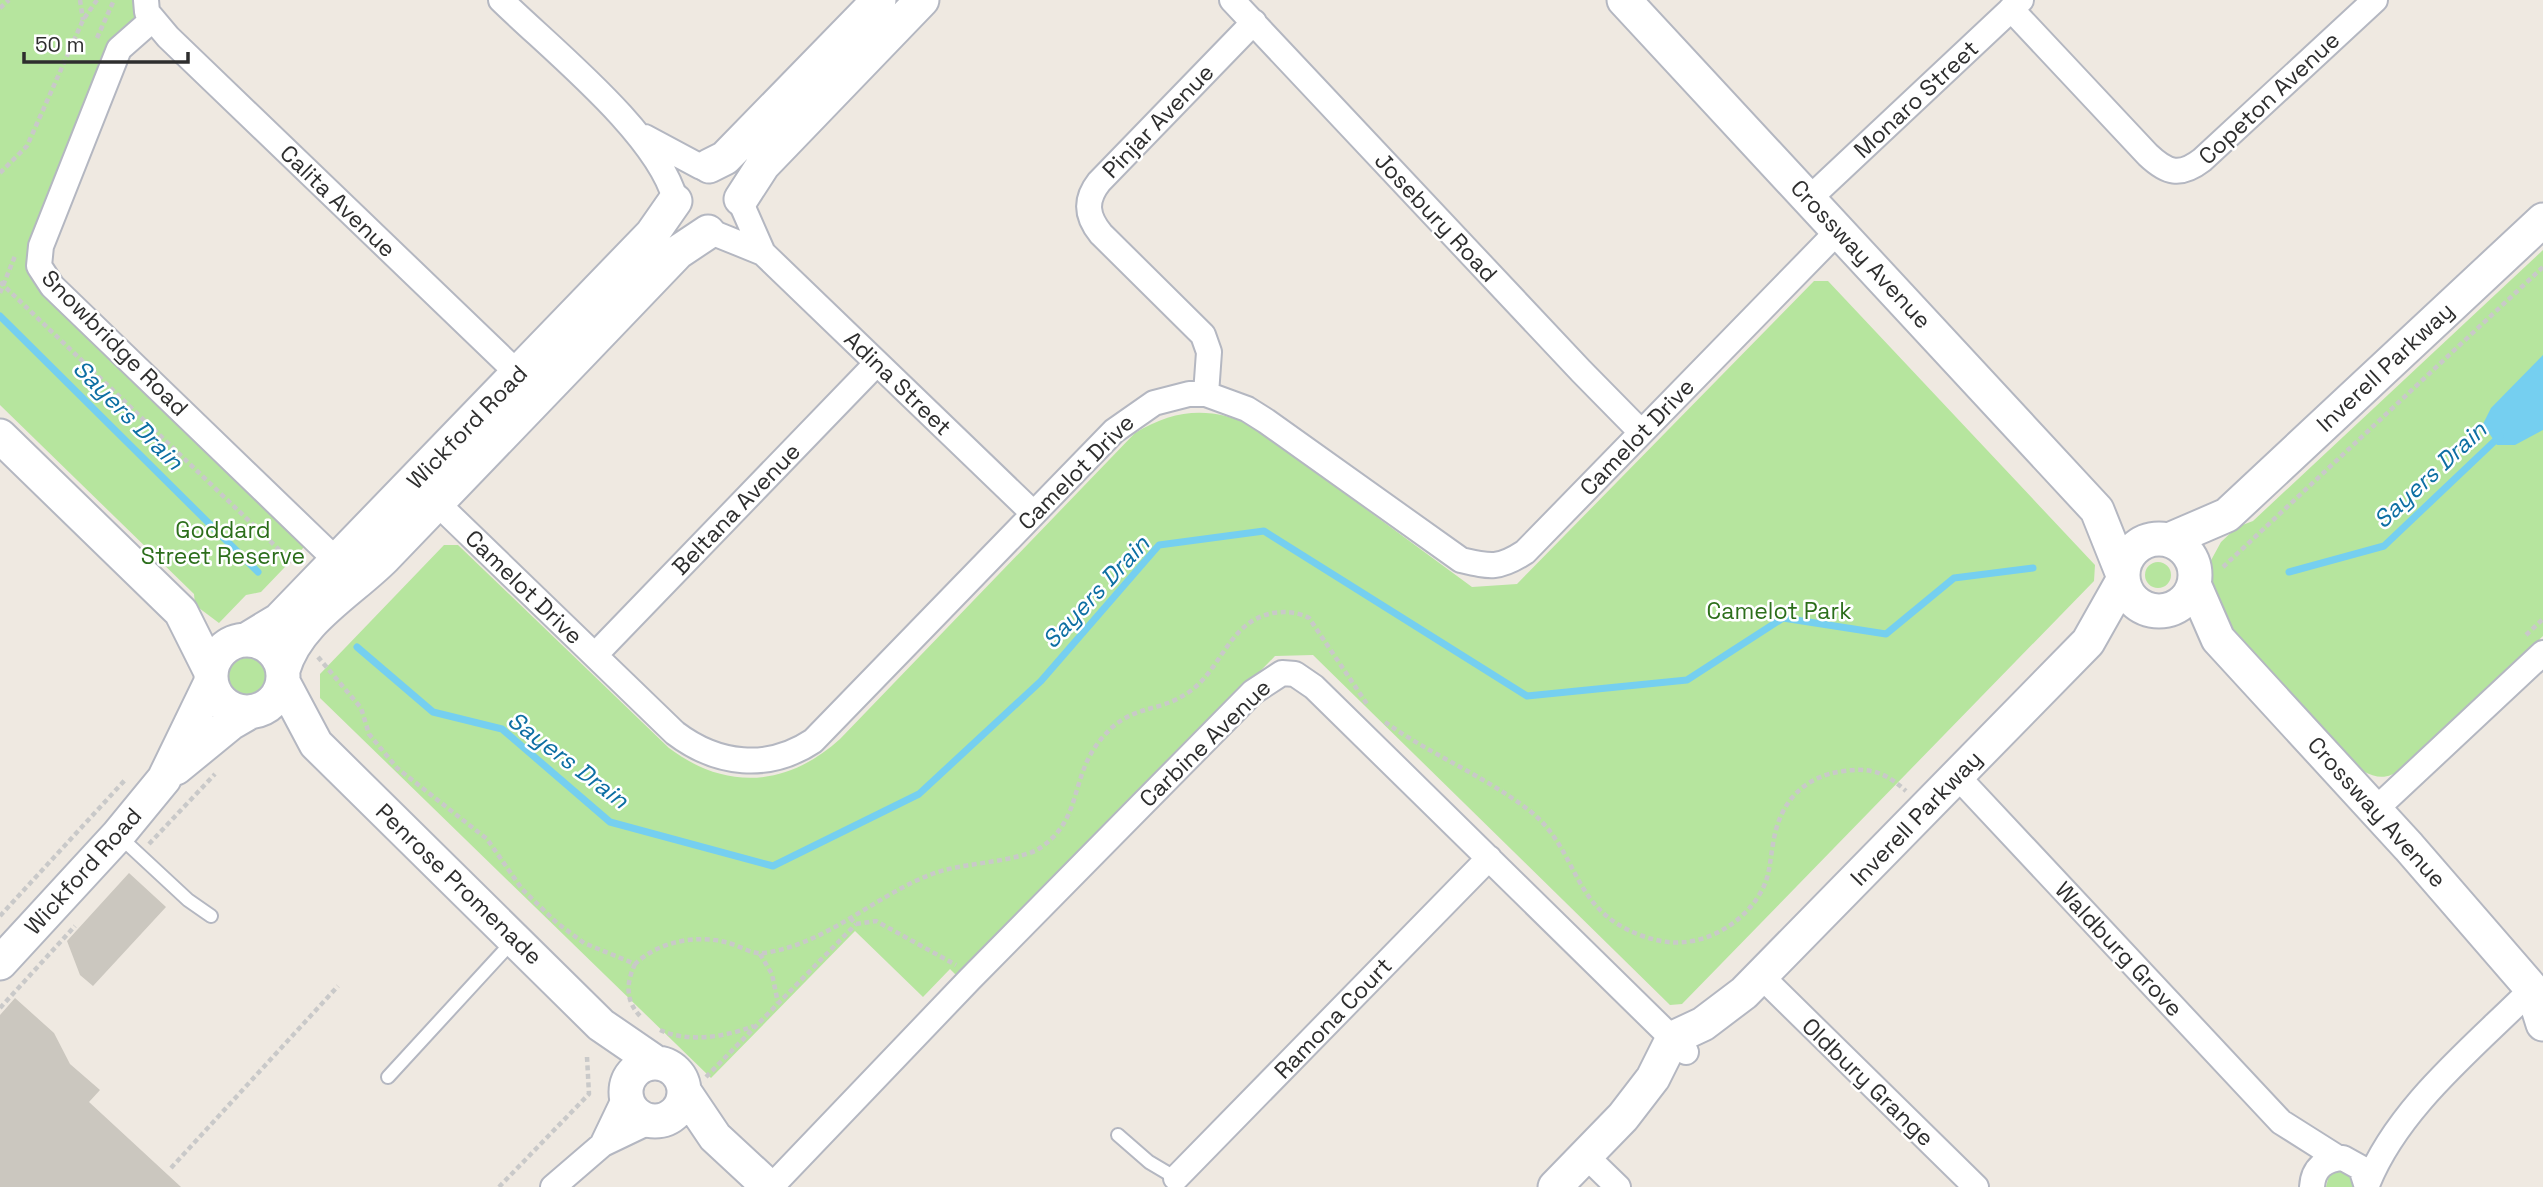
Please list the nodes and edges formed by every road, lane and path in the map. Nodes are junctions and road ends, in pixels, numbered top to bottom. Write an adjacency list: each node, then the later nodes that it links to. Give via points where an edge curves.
1 (9, 0): 10 (path)
2 (80, 0): 12 (path)
3 (97, 0): 12 (path)
4 (501, 0): 14 (street)
5 (1232, 0): 13 (street, Josebury Road)
6 (2375, 0): 9 (street, Copeton Avenue, via 2202,160 2177,172 2148,155)
7 (1634, 3): 17 (street, Crossway Avenue)
8 (896, 5): 15 (street, via 725,158); 19 (street, via 763,165)
9 (2016, 5): 17 (street, Monaro Street)
10 (0, 8)
11 (155, 19): 27 (street, Calita Avenue); 36 (street, Snowbridge Road, via 119,49 41,246 41,271)
12 (83, 20): 16 (path, via 27,146)
13 (1254, 22): 28 (street, Pinjar Avenue, via 1099,182 1089,202 1090,219 1101,234 1203,335 1209,352); 29 (street, Josebury Road)
14 (638, 132): 15 (street); 18 (street, via 659,163)
15 (705, 166): 18 (street, via 683,178); 19 (street, via 728,173 740,189)
16 (0, 173)
17 (1810, 198): 21 (street, Crossway Avenue)
18 (675, 200): 22 (street, via 689,226); 27 (street, Wickford Road)
19 (741, 201): 22 (street, via 731,223); 23 (street, Adina Street)
20 (2543, 220): 34 (street, Inverell Parkway)
21 (1839, 230): 29 (street, Camelot Drive); 32 (street, Crossway Avenue)
22 (709, 232): 23 (street, Adina Street); 27 (street, Wickford Road, via 678,252)
23 (763, 253): 26 (street, Adina Street)
24 (2543, 267): 38 (path)
25 (0, 282): 37 (path)
26 (877, 363): 33 (street, Adina Street); 46 (street, Beltana Avenue)
27 (530, 384): 31 (street, Wickford Road); 36 (street, Wickford Road)
28 (1206, 394): 29 (street, Camelot Drive, via 1266,421 1461,560 1490,567 1506,564 1525,552); 33 (street, Camelot Drive, via 1171,397 1135,413)
29 (1642, 432)
30 (0, 436): 41 (street)
31 (437, 503): 46 (street, Camelot Drive); 47 (street, Wickford Road, via 369,573 308,626 298,638)
32 (2097, 510): 35 (street, Crossway Avenue); 39 (street, Crossway Avenue)
33 (1034, 513): 46 (street, Camelot Drive, via 829,726 786,755 739,761 697,748 675,733)
34 (2227, 515): 35 (street, Inverell Parkway); 38 (street, Inverell Parkway, via 2207,550)
35 (2166, 540): 38 (street, via 2178,544); 39 (street, via 2140,544 2124,563)
36 (337, 561): 43 (street, Wickford Road, via 279,620)
37 (293, 563)
38 (2204, 577): 40 (street, via 2182,602); 42 (street, Crossway Avenue)
39 (2123, 578): 40 (street, via 2135,602); 44 (street, Inverell Parkway)
40 (2160, 611): 42 (street, Crossway Avenue); 44 (street, Inverell Parkway)
41 (181, 612): 43 (street); 48 (street)
42 (2218, 639): 54 (street, Crossway Avenue)
43 (245, 640): 47 (street, via 268,647 278,657); 48 (street, via 221,651)
44 (2088, 642): 52 (street, Inverell Parkway)
45 (2543, 653): 54 (street)
46 (595, 656)
47 (283, 676): 49 (street, via 270,704); 50 (street, Penrose Promenade)
48 (211, 677): 49 (street, via 225,704); 53 (street, Wickford Road)
49 (251, 712): 50 (street, Penrose Promenade); 53 (street, Wickford Road)
50 (316, 744): 61 (street, Penrose Promenade)
51 (131, 773): 57 (path)
52 (1957, 776): 66 (street, Inverell Parkway); 83 (street, Waldburg Grove)
53 (164, 779): 55 (street, Wickford Road)
54 (2376, 809): 68 (street, Crossway Avenue)
55 (118, 835): 58 (lane); 63 (street, Wickford Road)
56 (1489, 858): 65 (street, Carbine Avenue, via 1314,687 1295,674 1282,673 1253,692); 75 (street, Carbine Avenue); 90 (street, Ramona Court)
57 (0, 916)
58 (211, 916)
59 (850, 918): 60 (path)
60 (856, 924): 65 (path, via 876,921 950,960); 69 (path)
61 (515, 938): 72 (street, Penrose Promenade); 78 (lane)
62 (760, 954): 69 (path, via 772,974)
63 (0, 963)
64 (635, 964): 70 (path, via 627,992)
65 (970, 979): 95 (street, Carbine Avenue)
66 (1752, 985): 75 (street, Inverell Parkway); 98 (street, Oldbury Grange)
67 (338, 986): 89 (path)
68 (2537, 991): 71 (street, Crossway Avenue); 81 (street)
69 (778, 1004): 73 (path)
70 (645, 1021)
71 (2543, 1024)
72 (601, 1025): 77 (street, Penrose Promenade); 80 (street, Penrose Promenade, via 617,1058)
73 (756, 1026): 74 (path, via 696,1037); 79 (path)
74 (655, 1027)
75 (1679, 1045): 87 (street, via 1623,1117)
76 (587, 1057): 93 (path, via 589,1094)
77 (655, 1062): 79 (street); 80 (street, via 634,1071)
78 (388, 1077)
79 (695, 1084): 82 (street, via 677,1112); 85 (street)
80 (626, 1093): 82 (street, via 636,1114); 86 (street)
81 (2404, 1119): 88 (street); 92 (street, via 2377,1160)
82 (655, 1121): 85 (street); 86 (street)
83 (2281, 1122): 88 (street, Waldburg Grove); 91 (street, Waldburg Grove)
84 (1118, 1135): 90 (lane, Ramona Court)
85 (715, 1137): 95 (street)
86 (603, 1144): 94 (street)
87 (1586, 1155): 96 (street); 97 (street)
88 (2339, 1158): 91 (street, via 2323,1163); 92 (street, Waldburg Grove, via 2359,1165)
89 (172, 1168)
90 (1178, 1182)
91 (2312, 1185)
92 (2367, 1186)
93 (499, 1187)
94 (553, 1187)
95 (770, 1187)
96 (1555, 1187)
97 (1618, 1187)
98 (1976, 1187)

